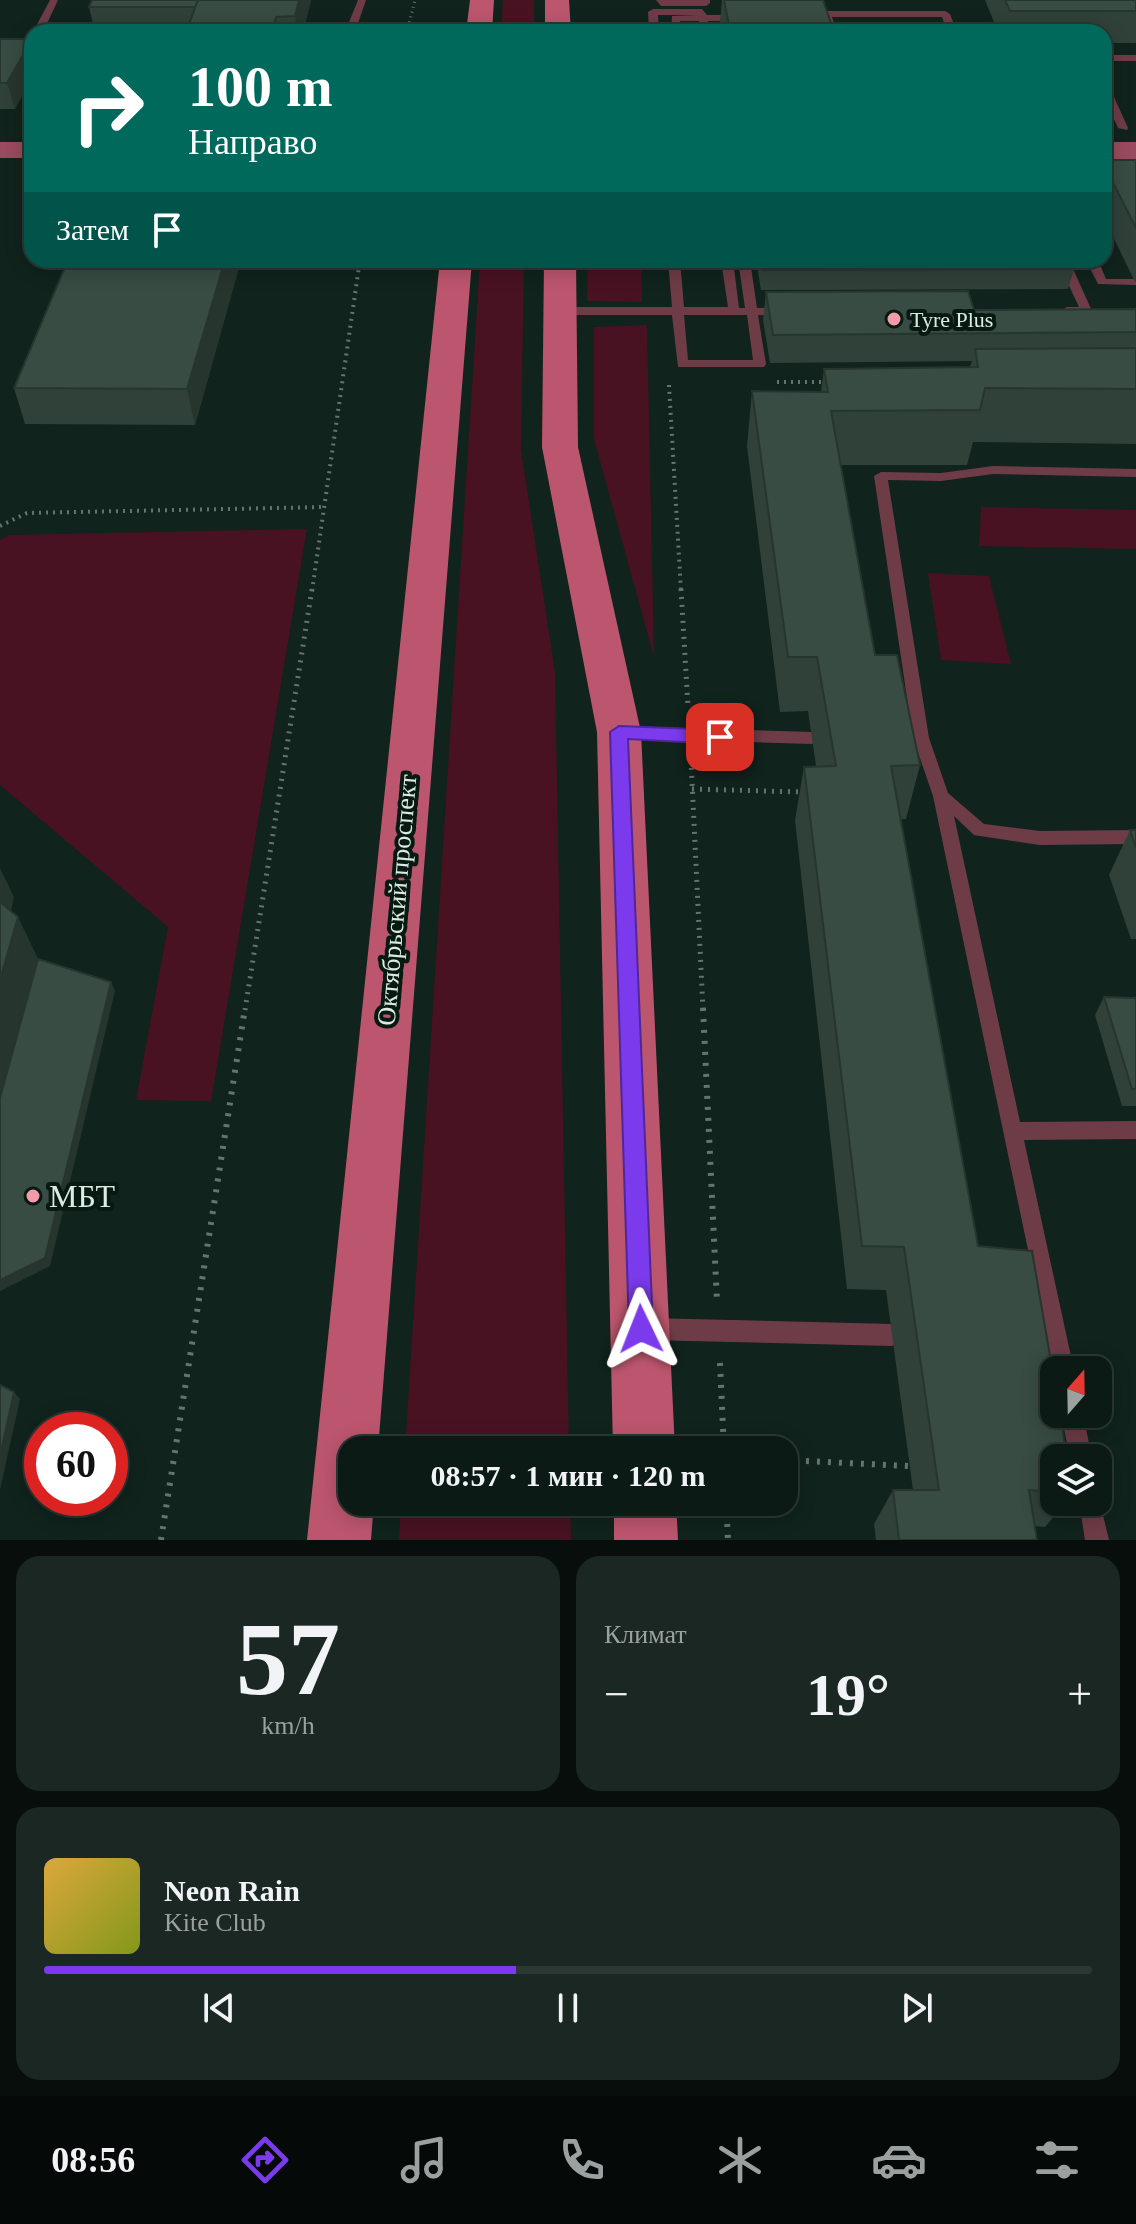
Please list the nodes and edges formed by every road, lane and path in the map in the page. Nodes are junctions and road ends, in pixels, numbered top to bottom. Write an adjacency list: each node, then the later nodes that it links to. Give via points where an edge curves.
1 (54, 0): 12 (lane)
2 (362, 0): 13 (lane)
3 (415, 0): 14 (path)
4 (482, 0): 15 (main road)
5 (557, 0): 16 (main road)
6 (660, 0): 7 (lane)
7 (706, 0)
8 (703, 18): 9 (lane); 17 (lane, via 702,12 653,12); 18 (lane, via 675,18); 19 (lane)
9 (755, 18)
10 (814, 18): 11 (lane)
11 (828, 18): 20 (lane); 21 (lane, via 827,14 945,14)
12 (42, 24)
13 (353, 24)
14 (409, 24)
15 (480, 24)
16 (558, 24)
17 (654, 24)
18 (675, 24)
19 (704, 24)
20 (830, 24)
21 (949, 24)
22 (1112, 58): 23 (lane)
23 (1136, 58)
24 (1112, 103): 25 (lane)
25 (1130, 140)
26 (0, 150): 27 (street)
27 (24, 150)
28 (359, 268): 47 (path)
29 (455, 268): 72 (main road, Октябрьский проспект)
30 (560, 268): 37 (main road)
31 (675, 268): 42 (lane)
32 (728, 268): 38 (lane)
33 (745, 268): 43 (lane)
34 (1067, 268): 40 (lane, via 1086,311)
35 (1096, 268): 36 (lane, via 1102,282)
36 (1136, 282)
37 (559, 311): 41 (lane); 49 (main road, via 560,447)
38 (734, 311): 42 (lane); 43 (lane)
39 (800, 311): 43 (lane)
40 (1054, 311)
41 (664, 312): 42 (lane); 50 (path)
42 (678, 312): 43 (lane, via 682,364 760,364)
43 (752, 312)
44 (762, 381): 45 (path)
45 (840, 382)
46 (1136, 473): 54 (lane, via 993,470 941,477 881,476 913,739)
47 (325, 507): 48 (path, via 27,513); 71 (path)
48 (0, 526)
49 (619, 732): 50 (lane); 58 (main road)
50 (690, 737): 51 (lane); 52 (path)
51 (812, 738)
52 (692, 789): 53 (path); 59 (path)
53 (806, 792)
54 (941, 796): 55 (lane, via 980,830 1040,838); 57 (lane)
55 (1136, 837)
56 (1136, 1130): 57 (lane)
57 (1014, 1131): 62 (lane)
58 (641, 1329): 59 (lane); 64 (main road)
59 (718, 1331): 60 (lane); 65 (path)
60 (892, 1335)
61 (1029, 1339): 62 (lane)
62 (1057, 1340): 63 (lane)
63 (1060, 1356)
64 (644, 1436)
65 (723, 1436)
66 (798, 1461): 67 (path)
67 (909, 1466)
68 (645, 1516): 73 (main road)
69 (727, 1516): 74 (path)
70 (1093, 1516): 75 (lane)
71 (161, 1540)
72 (339, 1540)
73 (646, 1540)
74 (728, 1540)
75 (1097, 1540)

